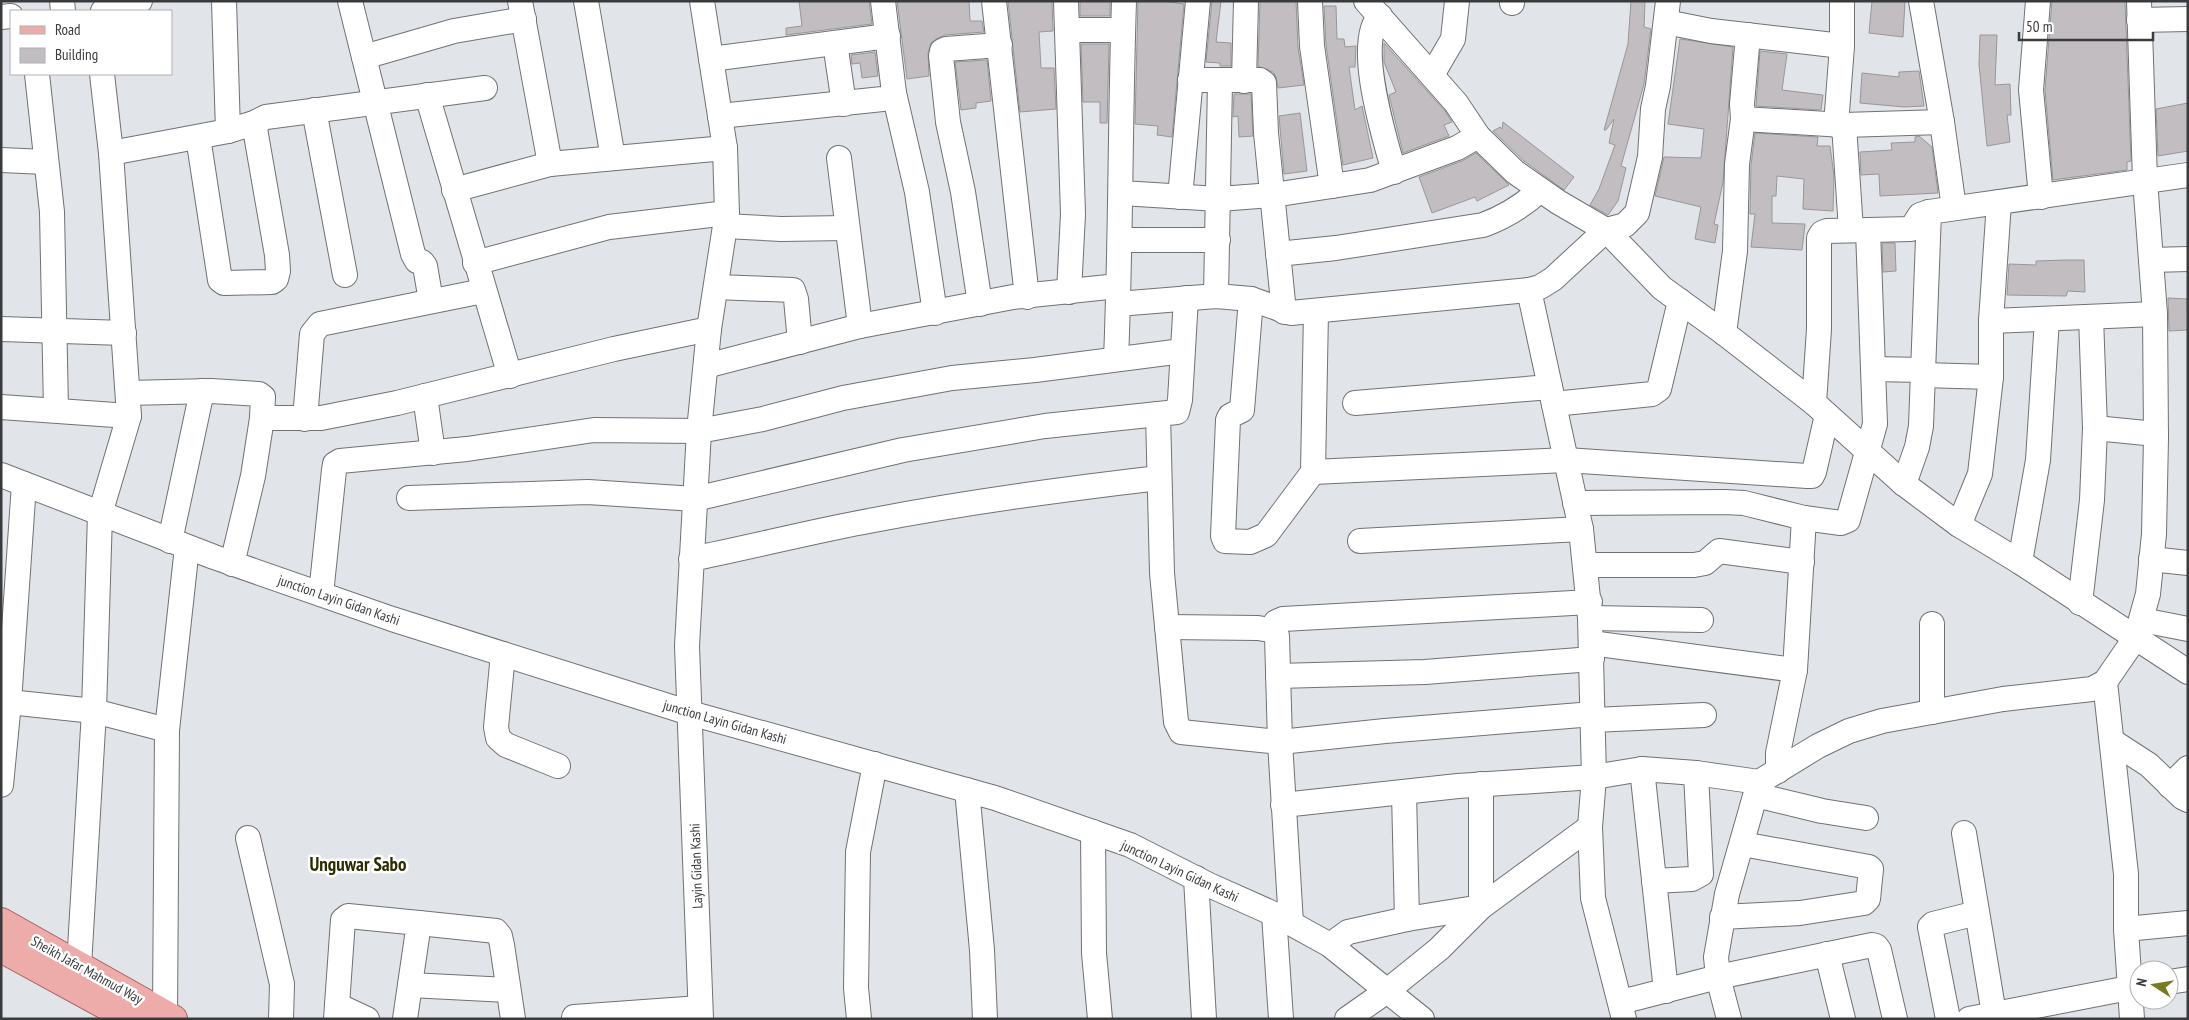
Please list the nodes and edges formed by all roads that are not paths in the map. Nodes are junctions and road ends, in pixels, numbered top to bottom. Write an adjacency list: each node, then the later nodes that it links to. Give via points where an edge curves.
1 (140, 1): 18 (street)
2 (224, 1): 49 (street)
3 (350, 1): 30 (street)
4 (586, 1): 54 (street)
5 (702, 1): 31 (street, Layin Gidan Kashi)
6 (883, 1): 26 (street)
7 (994, 1): 28 (street)
8 (1066, 1): 23 (street)
9 (1124, 1): 24 (street)
10 (1198, 1): 35 (street)
11 (1246, 1): 37 (street)
12 (1310, 1): 62 (street, via 1312,46)
13 (1457, 1): 34 (street, via 1453,39)
14 (1842, 1): 29 (street)
15 (1921, 1): 46 (street)
16 (2038, 1): 68 (street, via 2030,90)
17 (1373, 9): 34 (street); 59 (street, via 1370,43 1372,83)
18 (107, 10)
19 (522, 10): 30 (street); 58 (street)
20 (2139, 11): 22 (street); 61 (street)
21 (1667, 12): 25 (street, via 1711,31); 75 (street, via 1653,109 1650,157 1637,213 1625,225)
22 (2188, 19)
23 (1068, 30): 24 (street); 87 (street, via 1073,214)
24 (1124, 30): 65 (street)
25 (1748, 35): 29 (street); 45 (street)
26 (888, 36): 27 (street); 39 (street)
27 (836, 43): 31 (street); 42 (street)
28 (1000, 45): 90 (street); 95 (street, via 946,49 941,56 948,122 964,192)
29 (1842, 46): 48 (street)
30 (364, 57): 41 (street)
31 (712, 59): 44 (street, Layin Gidan Kashi)
32 (37, 75): 57 (street)
33 (102, 75): 53 (street)
34 (1432, 75): 50 (street)
35 (1190, 80): 36 (street); 67 (street)
36 (1220, 81): 37 (street); 69 (street)
37 (1244, 81): 66 (street, via 1260,80 1264,83)
38 (485, 88): 40 (street)
39 (894, 93): 42 (street, via 889,99); 98 (street, via 917,192)
40 (427, 95): 41 (street); 63 (street)
41 (375, 101): 43 (street); 93 (street, via 413,254 425,266)
42 (844, 104): 44 (street)
43 (314, 110): 47 (street, via 266,117); 83 (street)
44 (720, 116): 52 (street, Layin Gidan Kashi)
45 (1743, 119): 48 (street); 108 (street, via 1737,164 1735,251)
46 (1942, 122): 48 (street); 71 (street)
47 (254, 123): 49 (street); 51 (street, via 278,271 272,282 224,283 220,280)
48 (1840, 125): 76 (street)
49 (228, 131): 51 (street)
50 (1478, 136): 59 (street, via 1457,148); 64 (street, via 1515,172)
51 (198, 137): 53 (street)
52 (725, 148): 54 (street); 73 (street, Layin Gidan Kashi)
53 (111, 153): 107 (street)
54 (613, 158): 58 (street)
55 (839, 158): 74 (street)
56 (1, 160): 57 (street)
57 (46, 162): 105 (street, via 52,212)
58 (550, 164): 63 (street)
59 (1394, 172): 62 (street, via 1370,180)
60 (2188, 175): 61 (street)
61 (2145, 180): 68 (street); 81 (street)
62 (1332, 186): 66 (street)
63 (454, 190): 82 (street)
64 (1540, 190): 75 (street); 79 (street, via 1520,208 1483,225)
65 (1121, 193): 67 (street); 77 (street)
66 (1273, 195): 69 (street); 79 (street)
67 (1180, 197): 69 (street)
68 (2041, 197): 70 (street)
69 (1219, 199): 78 (street)
70 (1999, 202): 71 (street); 102 (street)
71 (1954, 208): 72 (street)
72 (1929, 212): 76 (street, via 1920,215 1911,229); 114 (street)
73 (726, 220): 74 (street, via 781,229); 82 (street, via 609,227); 84 (street, Layin Gidan Kashi)
74 (847, 228): 103 (street)
75 (1606, 230): 86 (street, via 1553,279); 94 (street, via 1662,288)
76 (1860, 230): 113 (street); 123 (street, via 1828,231 1819,238)
77 (1121, 240): 78 (street); 88 (street)
78 (1218, 240): 89 (street)
79 (1278, 254): 97 (street)
80 (2188, 259): 81 (street)
81 (2151, 260): 99 (street)
82 (475, 263): 85 (street)
83 (345, 276)
84 (716, 287): 106 (street, Layin Gidan Kashi); 109 (street, via 793,290)
85 (483, 290): 93 (street); 115 (street)
86 (1529, 290): 96 (street); 118 (street)
87 (1069, 292): 88 (street); 90 (street)
88 (1118, 295): 91 (street); 111 (street)
89 (1216, 296): 91 (street); 92 (street)
90 (1027, 297): 95 (street)
91 (1186, 298): 110 (street)
92 (1251, 299): 97 (street); 134 (street, via 1242,410 1228,420 1226,541 1250,542 1266,535)
93 (431, 301): 127 (street, via 320,324 312,334)
94 (1680, 301): 108 (street); 118 (street, via 1659,389 1652,394)
95 (980, 304): 98 (street)
96 (1316, 311): 97 (street); 134 (street)
97 (1284, 312)
98 (935, 313): 103 (street)
99 (2155, 314): 100 (street); 130 (street)
100 (2091, 317): 101 (street); 128 (street)
101 (2047, 319): 102 (street); 151 (street, via 2038,460)
102 (1991, 321): 116 (street)
103 (860, 326): 109 (street)
104 (1, 329): 105 (street)
105 (55, 329): 107 (street); 124 (street)
106 (709, 329): 112 (street, Layin Gidan Kashi); 115 (street)
107 (124, 333): 120 (street)
108 (1724, 333): 123 (street)
109 (800, 342): 112 (street)
110 (1182, 351): 111 (street); 125 (street, via 1179,408 1177,412)
111 (1116, 359): 129 (street, via 952,378 843,398 763,419)
112 (706, 366): 129 (street, Layin Gidan Kashi)
113 (1873, 369): 114 (street); 132 (street, via 1875,424)
114 (1923, 372): 116 (street); 138 (street, via 1921,426)
115 (510, 376): 119 (street)
116 (1991, 378): 144 (street, via 1980,474)
117 (202, 391): 120 (street); 126 (street, via 259,394 264,400); 147 (street)
118 (1552, 395): 121 (street); 133 (street)
119 (425, 396): 127 (street); 131 (street)
120 (128, 404): 124 (street); 142 (street)
121 (1356, 404)
122 (1, 407): 124 (street)
123 (1820, 409): 132 (street); 133 (street, via 1812,476)
124 (56, 410)
125 (1158, 414): 136 (street); 140 (street, via 1045,426 903,450)
126 (262, 418): 127 (street); 153 (street, via 253,476)
127 (305, 419)
128 (2095, 428): 130 (street); 156 (street, via 2092,500)
129 (699, 431): 131 (street, via 594,430); 140 (street, Layin Gidan Kashi)
130 (2156, 434): 149 (street)
131 (433, 453): 155 (street, via 340,460 335,464)
132 (1868, 453): 138 (street); 143 (street, via 1848,520 1841,523)
133 (1566, 460): 134 (street); 141 (street)
134 (1313, 472)
135 (1, 475): 137 (street, junction Layin Gidan Kashi)
136 (1159, 478): 148 (street, via 1030,493 872,520); 160 (street)
137 (24, 484): 142 (street, junction Layin Gidan Kashi); 170 (street)
138 (1904, 484): 144 (street)
139 (409, 498): 140 (street, via 588,492)
140 (695, 499): 148 (street, Layin Gidan Kashi)
141 (1575, 503): 143 (street, via 1725,502); 145 (street)
142 (100, 514): 147 (street, junction Layin Gidan Kashi); 171 (street)
143 (1804, 518): 150 (street)
144 (1959, 524): 151 (street)
145 (1581, 529): 146 (street); 154 (street)
146 (1360, 541)
147 (178, 544): 153 (street, junction Layin Gidan Kashi); 176 (street)
148 (691, 559): 173 (street, Layin Gidan Kashi, via 687,646)
149 (2151, 559): 152 (street); 161 (street, via 2148,594)
150 (1802, 562): 154 (street, via 1719,551 1705,563 1694,565); 166 (street)
151 (2020, 562): 156 (street)
152 (2188, 563)
153 (232, 564): 155 (street, junction Layin Gidan Kashi)
154 (1585, 565): 157 (street)
155 (321, 594): 165 (street, junction Layin Gidan Kashi)
156 (2080, 603): 161 (street)
157 (1590, 610): 158 (street); 163 (street, via 1283,619); 164 (street)
158 (1701, 620)
159 (1932, 624): 172 (street)
160 (1167, 626): 163 (street); 178 (street, via 1176,722 1181,732)
161 (2139, 629): 162 (street); 167 (street); 169 (street)
162 (2188, 629)
163 (1270, 630): 168 (street, via 1277,636)
164 (1591, 651): 166 (street); 168 (street, via 1425,672); 175 (street)
165 (502, 654): 173 (street, junction Layin Gidan Kashi); 180 (street, via 496,727 498,738 506,745)
166 (1795, 670): 185 (street, via 1778,753)
167 (2188, 672)
168 (1278, 676): 178 (street)
169 (2105, 682): 172 (street, via 2092,689 2002,699); 177 (street)
170 (9, 702): 171 (street); 187 (street)
171 (94, 711): 176 (street); 213 (street)
172 (1932, 712): 185 (street, via 1849,731 1818,746)
173 (690, 713): 179 (street, junction Layin Gidan Kashi); 222 (street, Layin Gidan Kashi)
174 (1704, 715): 175 (street)
175 (1593, 717): 178 (street, via 1385,731); 184 (street)
176 (167, 730): 224 (street)
177 (2112, 741): 190 (street, via 2150,765); 208 (street, via 2126,874)
178 (1280, 742): 191 (street)
179 (875, 764): 188 (street, junction Layin Gidan Kashi); 231 (street, via 858,852 856,988)
180 (558, 766)
181 (2188, 768): 190 (street)
182 (1642, 769): 183 (street); 184 (street); 199 (street)
183 (1696, 773): 185 (street); 199 (street, via 1701,874 1692,879)
184 (1594, 777): 186 (street); 193 (street)
185 (1764, 783): 192 (street, via 1822,811); 197 (street)
186 (1481, 784): 189 (street); 200 (street)
187 (1, 785)
188 (967, 790): 194 (street, junction Layin Gidan Kashi); 232 (street)
189 (1404, 793): 191 (street); 204 (street)
190 (2179, 793)
191 (1284, 805): 203 (street)
192 (1866, 818)
193 (1590, 827): 200 (street); 220 (street, via 1593,898)
194 (1093, 832): 198 (street, junction Layin Gidan Kashi, via 1130,845); 233 (street, via 1094,953)
195 (1964, 833): 201 (street)
196 (248, 838): 227 (street, via 282,984)
197 (1742, 844): 202 (street); 202 (street, via 1869,867 1868,899 1864,903 1811,911)
198 (1196, 878): 203 (street, junction Layin Gidan Kashi); 234 (street)
199 (1654, 881): 219 (street)
200 (1481, 907): 204 (street); 218 (street, via 1440,949)
201 (1978, 913): 223 (street); 241 (street, via 1930,927)
202 (1722, 917): 214 (street, via 1716,957)
203 (1282, 919): 209 (street, junction Layin Gidan Kashi); 235 (street)
204 (1407, 919): 209 (street, via 1348,932)
205 (1, 922): 213 (main road, Sheikh Jafar Mahmud Way)
206 (419, 923): 215 (street); 217 (street, via 496,931 502,945); 221 (street, via 345,917)
207 (2188, 923): 208 (street)
208 (2126, 929): 212 (street)
209 (1330, 945): 218 (street, junction Layin Gidan Kashi)
210 (1, 948): 226 (main road, Sheikh Jafar Mahmud Way)
211 (1827, 954): 214 (street); 239 (street); 240 (street, via 1872,944 1876,946)
212 (2130, 960)
213 (79, 966): 224 (main road, Sheikh Jafar Mahmud Way)
214 (1718, 977): 219 (street); 238 (street)
215 (410, 985): 217 (street); 229 (street)
216 (2129, 988): 223 (street)
217 (508, 990): 230 (street)
218 (1387, 991): 236 (street); 237 (street, junction Layin Gidan Kashi)
219 (1666, 991): 220 (street)
220 (1622, 1011)
221 (337, 1012): 228 (street)
222 (700, 1013): 225 (street)
223 (1994, 1014): 242 (street)
224 (169, 1016)
225 (574, 1017)
226 (131, 1019)
227 (281, 1019)
228 (367, 1019)
229 (405, 1019)
230 (512, 1019)
231 (860, 1019)
232 (985, 1019)
233 (1100, 1019)
234 (1204, 1019)
235 (1281, 1019)
236 (1347, 1019)
237 (1422, 1019)
238 (1729, 1019)
239 (1843, 1019)
240 (1895, 1019)
241 (1948, 1019)
242 (1969, 1019)

